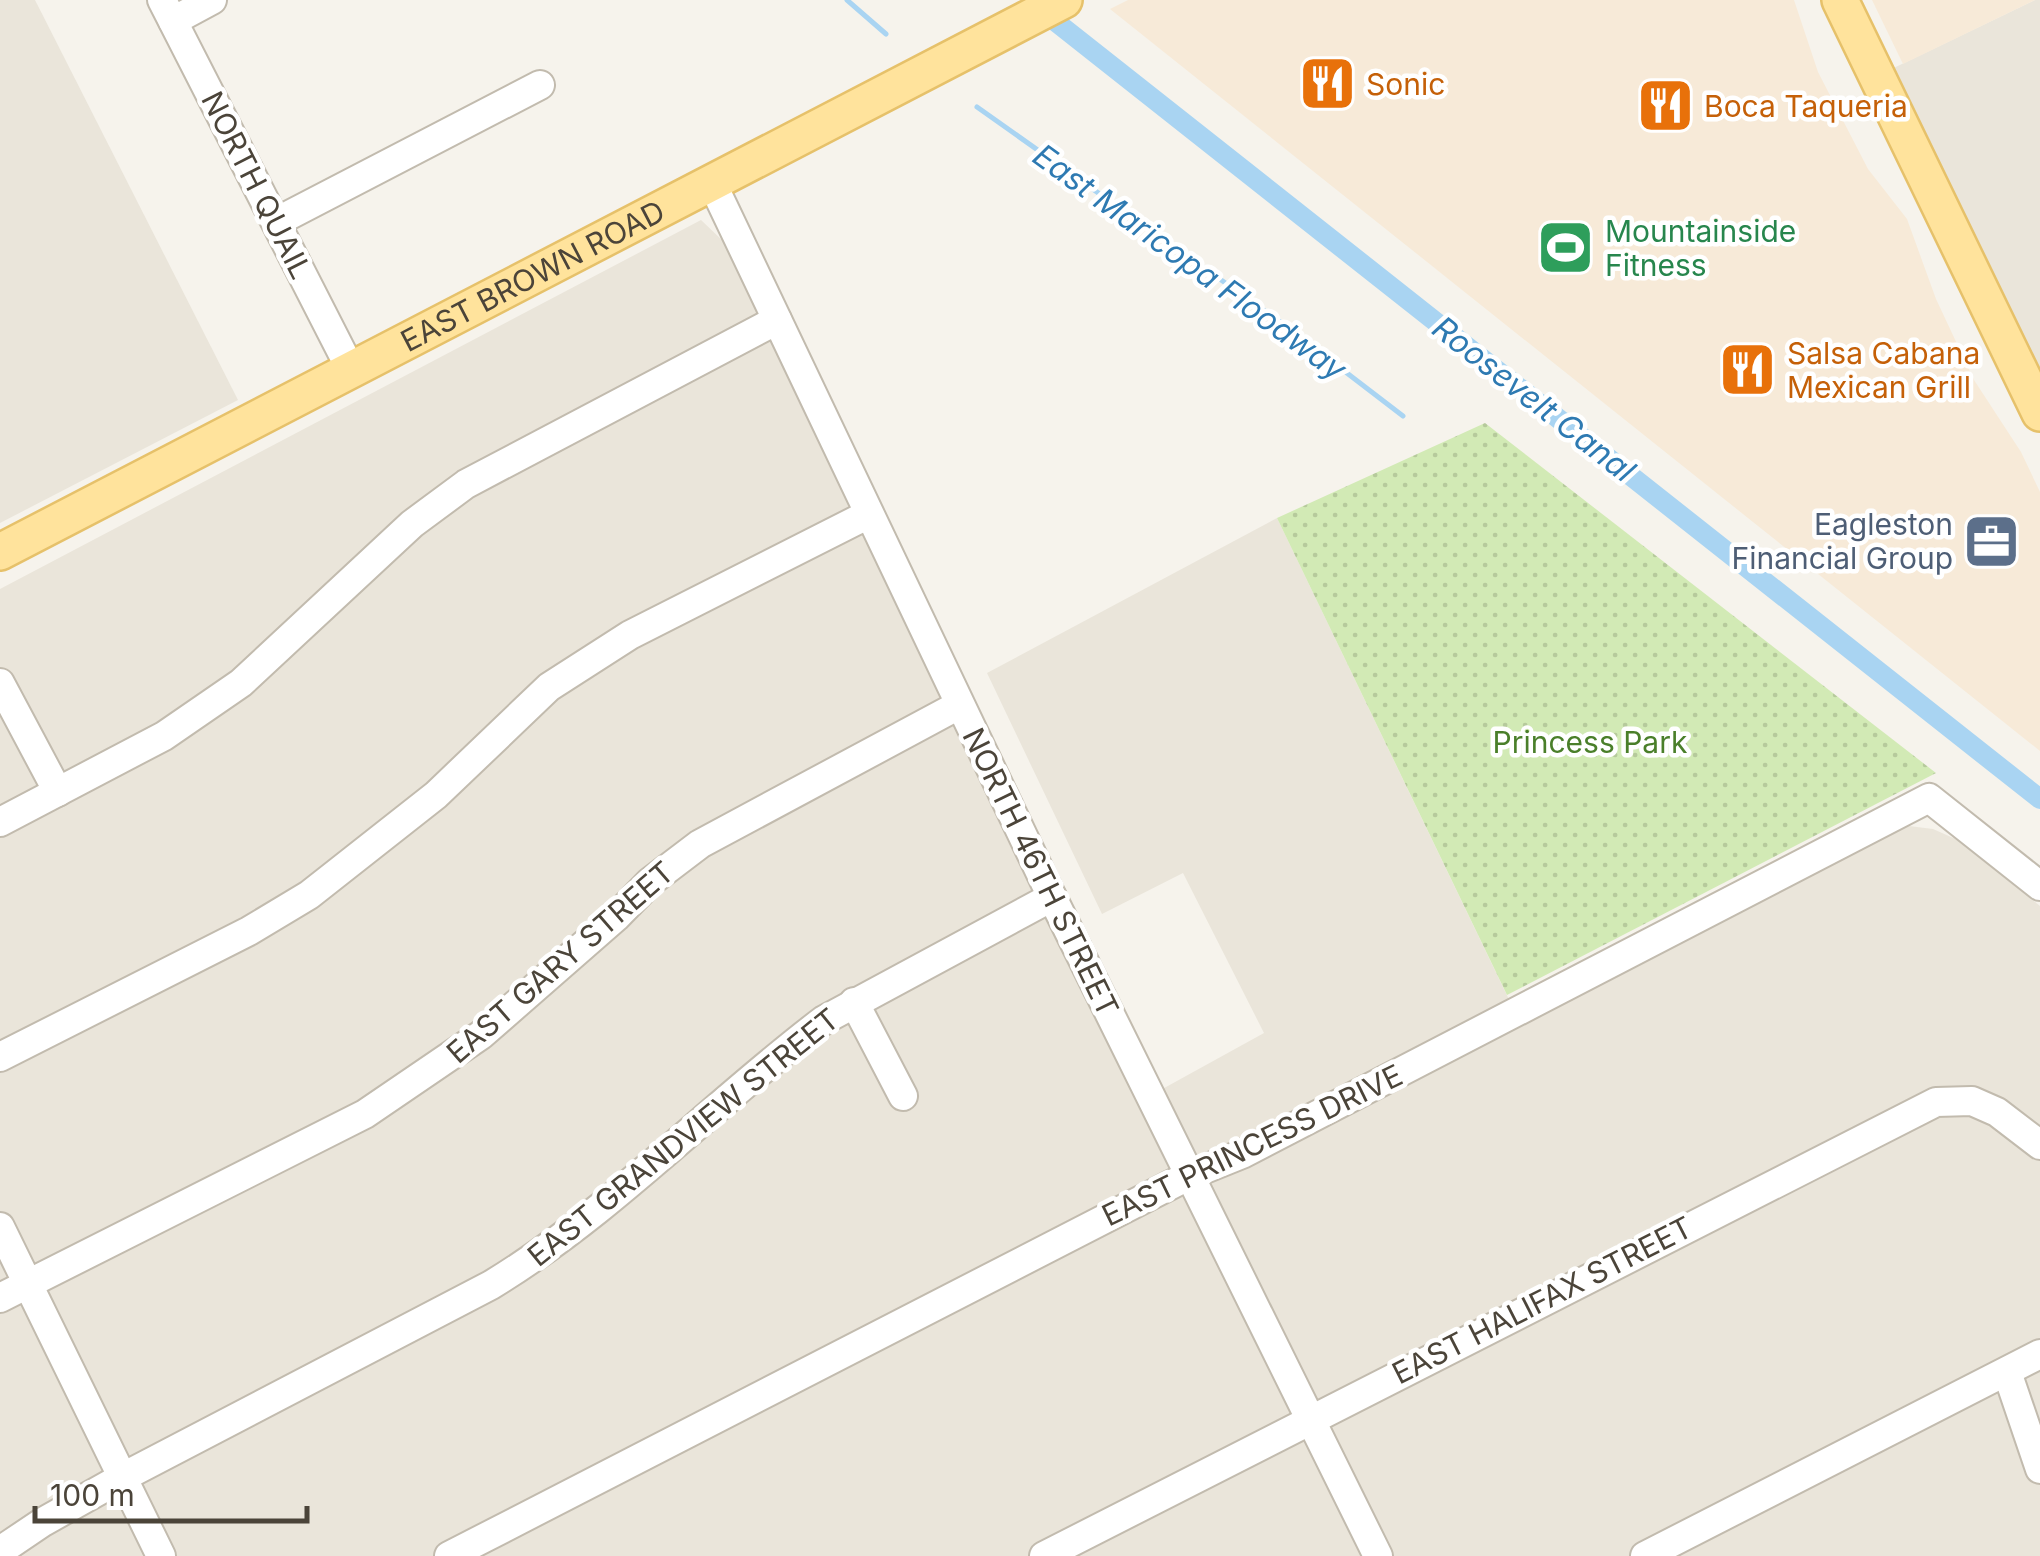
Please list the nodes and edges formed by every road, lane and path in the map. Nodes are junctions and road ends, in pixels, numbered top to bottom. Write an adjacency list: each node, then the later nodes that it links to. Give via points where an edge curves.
1 (212, 0): 4 (street)
2 (1840, 0): 10 (main road)
3 (1050, 8): 6 (main road, EAST BROWN ROAD)
4 (168, 10): 7 (street, NORTH QUAIL)
5 (540, 85): 7 (street)
6 (712, 183): 8 (street, NORTH 46TH STREET); 9 (main road, EAST BROWN ROAD)
7 (276, 222): 9 (street, NORTH QUAIL)
8 (777, 320): 11 (street, NORTH 46TH STREET); 15 (street, via 466,484 398,536 240,683 164,736)
9 (351, 370): 12 (main road, EAST BROWN ROAD)
10 (2040, 413)
11 (869, 514): 14 (street, NORTH 46TH STREET); 20 (street, via 630,635 549,687 436,795 309,895)
12 (0, 552)
13 (0, 683): 15 (street)
14 (959, 705): 18 (street, NORTH 46TH STREET); 25 (street, EAST GARY STREET, via 700,844 481,1035 365,1114)
15 (58, 792): 16 (street)
16 (0, 822)
17 (2040, 886): 23 (street, EAST PRINCESS DRIVE, via 1928,798 1242,1154)
18 (1052, 897): 19 (street, EAST GRANDVIEW STREET); 23 (street, NORTH 46TH STREET)
19 (854, 1002): 21 (street); 31 (street, EAST GRANDVIEW STREET, via 790,1046 531,1260)
20 (0, 1057)
21 (904, 1096)
22 (2040, 1145): 29 (street, EAST HALIFAX STREET, via 1972,1101 1936,1102)
23 (1190, 1174): 29 (street, NORTH 46TH STREET); 34 (street, EAST PRINCESS DRIVE)
24 (0, 1227): 25 (street)
25 (28, 1284): 26 (street, EAST GARY STREET); 31 (street)
26 (0, 1298)
27 (2040, 1354): 28 (street)
28 (2007, 1372): 30 (street); 37 (street)
29 (1311, 1418): 35 (street, EAST HALIFAX STREET); 36 (street, NORTH 46TH STREET)
30 (2040, 1469)
31 (123, 1477): 32 (street, EAST GRANDVIEW STREET); 33 (street)
32 (0, 1551)
33 (161, 1556)
34 (449, 1556)
35 (1044, 1556)
36 (1378, 1556)
37 (1646, 1556)

